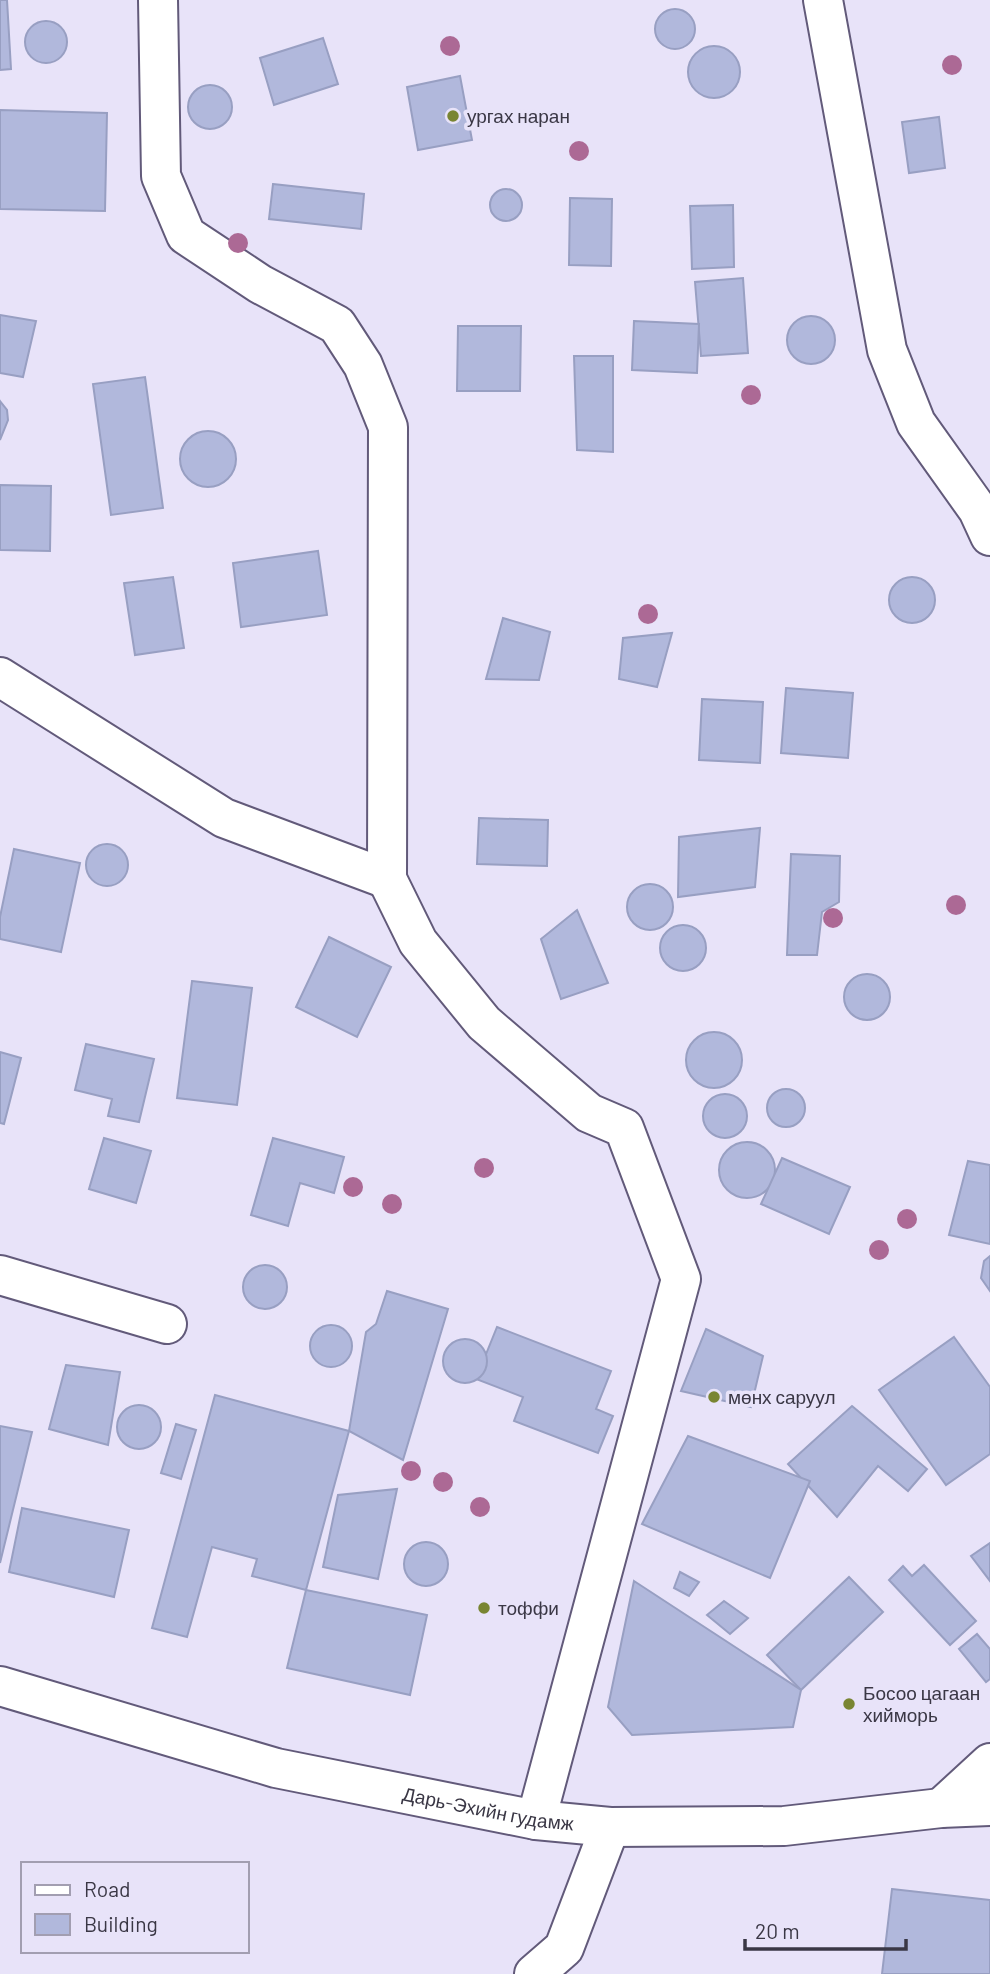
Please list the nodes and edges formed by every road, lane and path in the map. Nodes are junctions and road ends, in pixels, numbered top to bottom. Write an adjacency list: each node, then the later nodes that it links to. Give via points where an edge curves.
1 (158, 0): 5 (street, via 161,176 187,235 260,284 337,325 363,365 388,427)
2 (823, 0): 3 (street, via 887,350 916,423)
3 (986, 519)
4 (0, 677): 5 (street, via 224,818)
5 (387, 878): 12 (street, via 418,942 484,1023 589,1113 624,1128 681,1279)
6 (0, 1275): 7 (street)
7 (167, 1324)
8 (0, 1686): 12 (street, Дарь-Эхийн гудамж, via 276,1768)
9 (990, 1763): 11 (street)
10 (990, 1806): 11 (street, Дарь-Эхийн гудамж)
11 (941, 1808): 13 (street, Дарь-Эхийн гудамж, via 784,1826)
12 (536, 1820): 13 (street, Дарь-Эхийн гудамж)
13 (610, 1827): 14 (street, via 564,1948)
14 (534, 1974)

